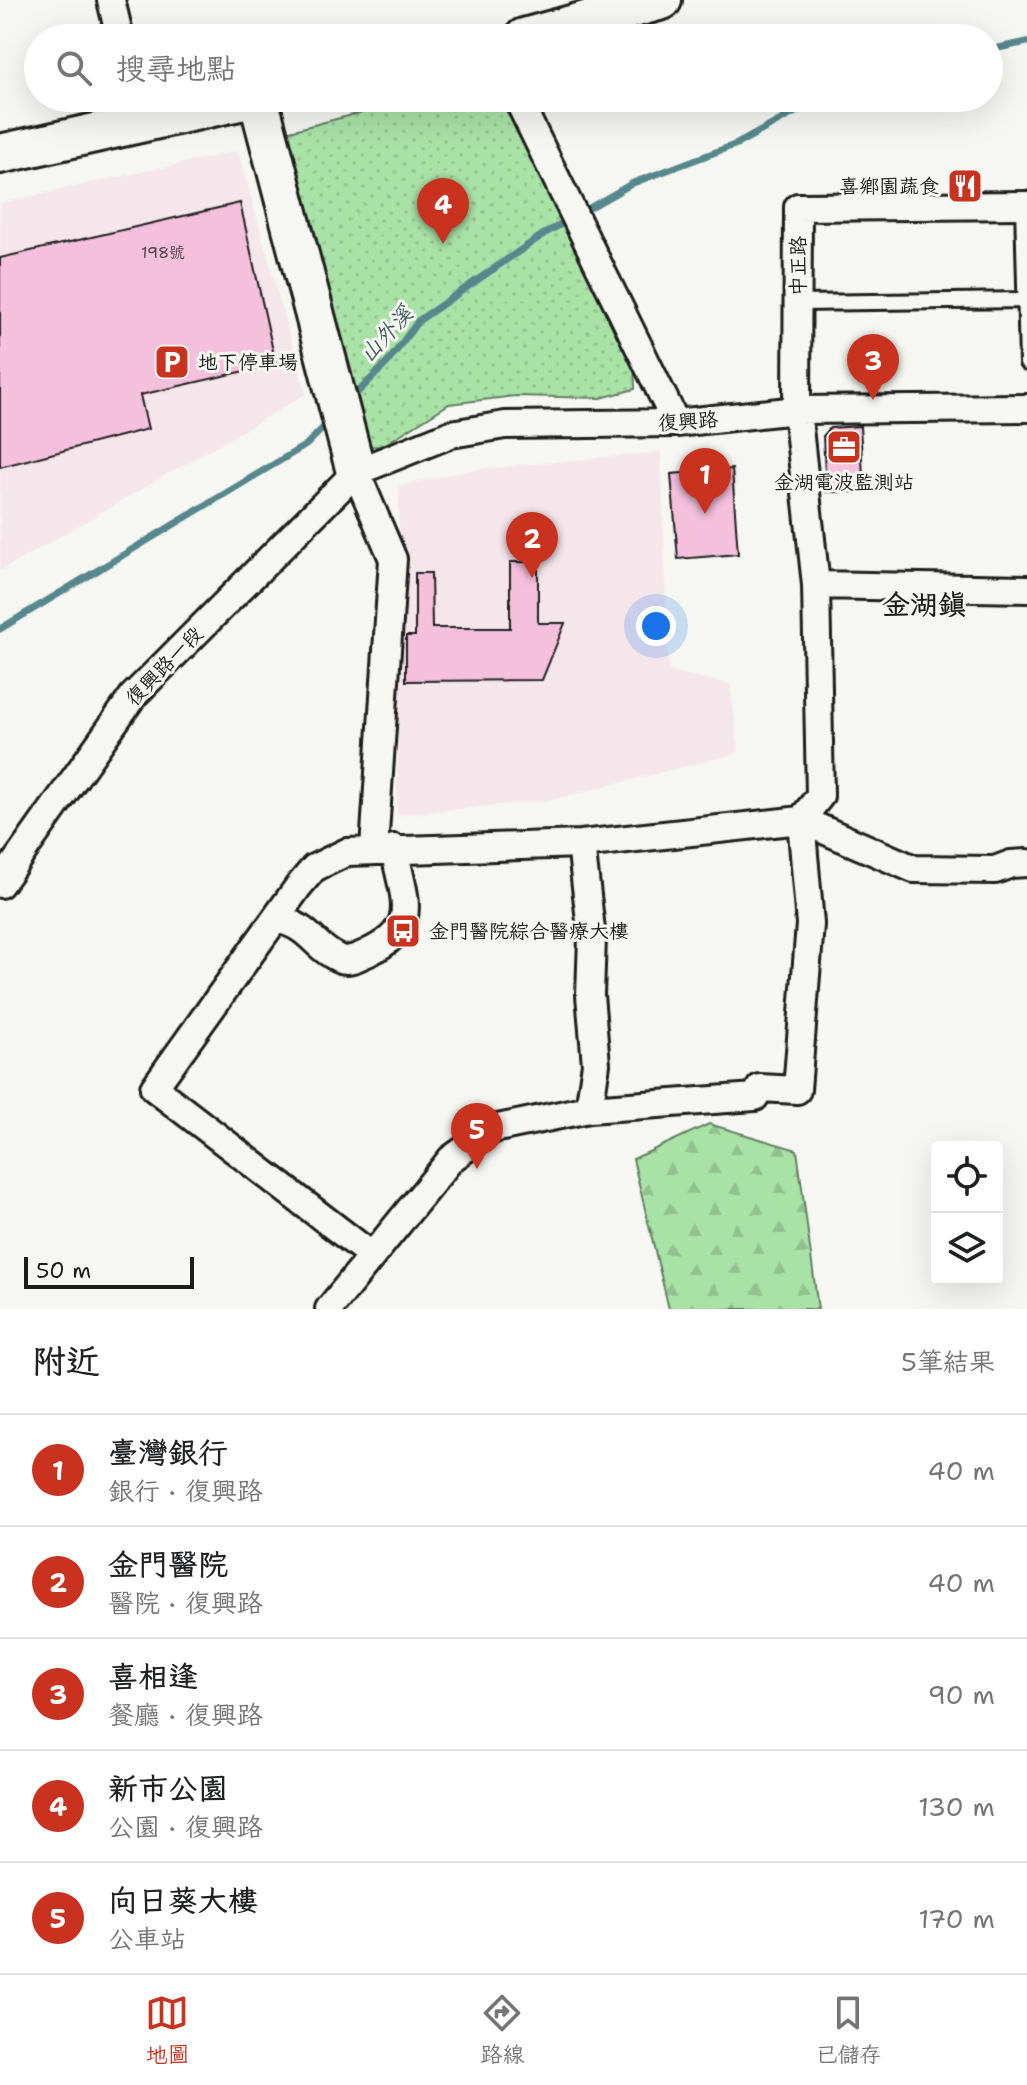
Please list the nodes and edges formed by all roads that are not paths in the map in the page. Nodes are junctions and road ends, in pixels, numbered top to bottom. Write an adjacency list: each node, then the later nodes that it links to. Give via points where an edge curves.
1 (111, 0): 3 (street)
2 (662, 0): 4 (street)
3 (117, 24)
4 (575, 24)
5 (132, 112): 8 (street)
6 (260, 112): 16 (street)
7 (524, 112): 15 (street)
8 (0, 154)
9 (1025, 205): 10 (lane); 11 (street, 中正路, via 798,207)
10 (1026, 300): 11 (lane); 12 (lane)
11 (798, 303): 14 (street, 中正路)
12 (1027, 363)
13 (1027, 408): 14 (street, 復興路)
14 (797, 410): 15 (street, 復興路); 17 (street, 中正路)
15 (676, 423): 16 (street, 復興路, via 505,425)
16 (351, 460): 21 (street, via 393,559); 23 (street, 復興路一段, via 133,696)
17 (816, 585): 18 (street); 19 (street, 中正路, via 820,796)
18 (1027, 589)
19 (801, 820): 20 (street); 22 (street, via 914,869 995,870); 25 (street, via 810,924 797,1090 760,1088 755,1097 728,1101)
20 (581, 844): 21 (street); 25 (street, via 592,938 596,1064)
21 (384, 849): 24 (street, via 347,852 314,868); 24 (street, via 405,910 399,933 388,942 349,960 339,959 306,930)
22 (1027, 863)
23 (0, 884)
24 (276, 919): 26 (street, via 154,1088)
25 (589, 1109): 26 (street, via 493,1129 451,1159)
26 (371, 1255): 27 (street)
27 (329, 1309)

